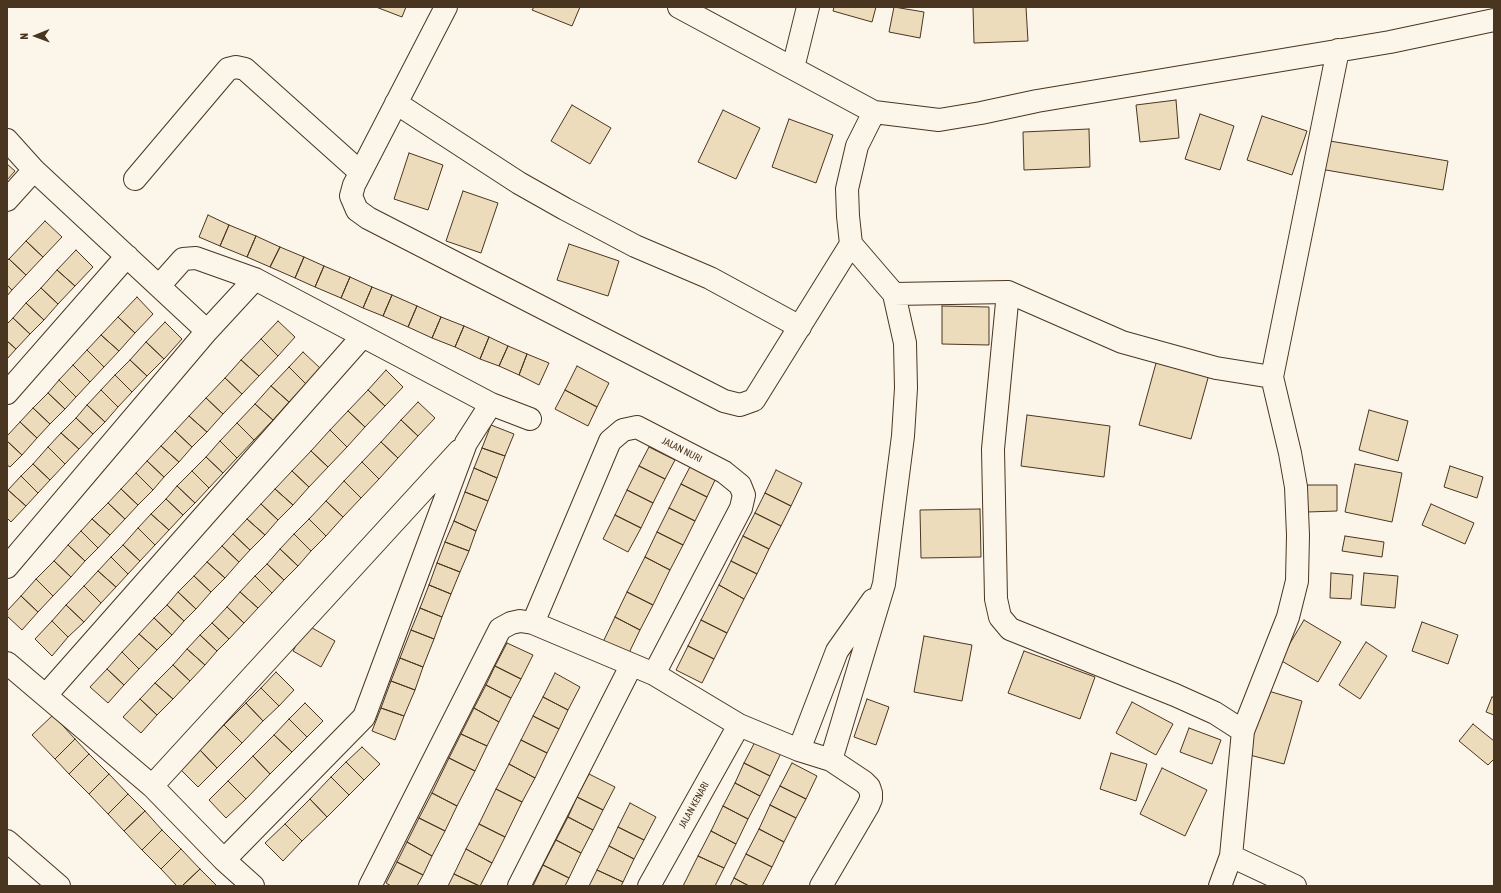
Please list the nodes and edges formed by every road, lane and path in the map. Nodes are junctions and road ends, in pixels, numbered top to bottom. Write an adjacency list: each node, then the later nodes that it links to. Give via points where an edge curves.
1 (446, 7): 7 (street)
2 (679, 7): 6 (street)
3 (808, 7): 6 (street)
4 (1494, 20): 5 (street)
5 (1338, 50): 8 (street, via 939,120); 23 (street)
6 (793, 68): 8 (street)
7 (396, 103): 11 (street); 20 (street, via 519,183 565,209 635,246 710,278)
8 (874, 112): 14 (street, via 857,146 847,189)
9 (7, 140): 10 (street)
10 (34, 170): 13 (street); 15 (street)
11 (360, 172): 12 (street, via 245,69 236,67 228,69); 20 (street, via 351,196 356,210 368,218 724,401 740,405 754,400)
12 (134, 179)
13 (7, 200)
14 (851, 244): 19 (street); 20 (street)
15 (127, 256): 17 (street); 24 (street)
16 (254, 279): 17 (street, via 196,258 182,259); 21 (street); 22 (street)
17 (159, 286): 21 (street)
18 (1008, 292): 19 (street); 23 (street, via 1122,342 1216,368); 36 (street, via 994,449 996,599 1000,617 1010,629 1175,695 1214,713)
19 (894, 294): 29 (street, via 905,343 906,388 903,436)
20 (800, 327)
21 (207, 331): 28 (street)
22 (362, 337): 25 (street); 34 (street)
23 (1272, 377): 36 (street, via 1296,487 1297,581 1288,617)
24 (7, 393)
25 (491, 404): 26 (street); 27 (street)
26 (530, 419)
27 (466, 443): 39 (street); 42 (street, via 364,717)
28 (7, 567)
29 (884, 584): 37 (street, via 837,651); 38 (street)
30 (533, 623): 32 (street); 33 (street, JALAN NURI, via 610,442 623,430 637,427 724,472 740,485 744,495 742,508); 45 (street, via 511,623 500,629)
31 (7, 662): 34 (street)
32 (631, 666): 33 (street); 46 (street)
33 (654, 674): 35 (street)
34 (46, 695): 39 (street)
35 (739, 725): 37 (street); 47 (street, JALAN KENARI)
36 (1243, 731): 41 (street)
37 (799, 750): 38 (street)
38 (831, 760): 48 (street, via 864,782 869,787 871,799)
39 (152, 786): 42 (street)
40 (7, 841): 43 (street)
41 (1231, 856): 49 (street); 50 (street)
42 (224, 860): 44 (street)
43 (59, 886)
44 (253, 886)
45 (370, 886)
46 (519, 886)
47 (649, 886)
48 (821, 886)
49 (1220, 886)
50 (1295, 886)

